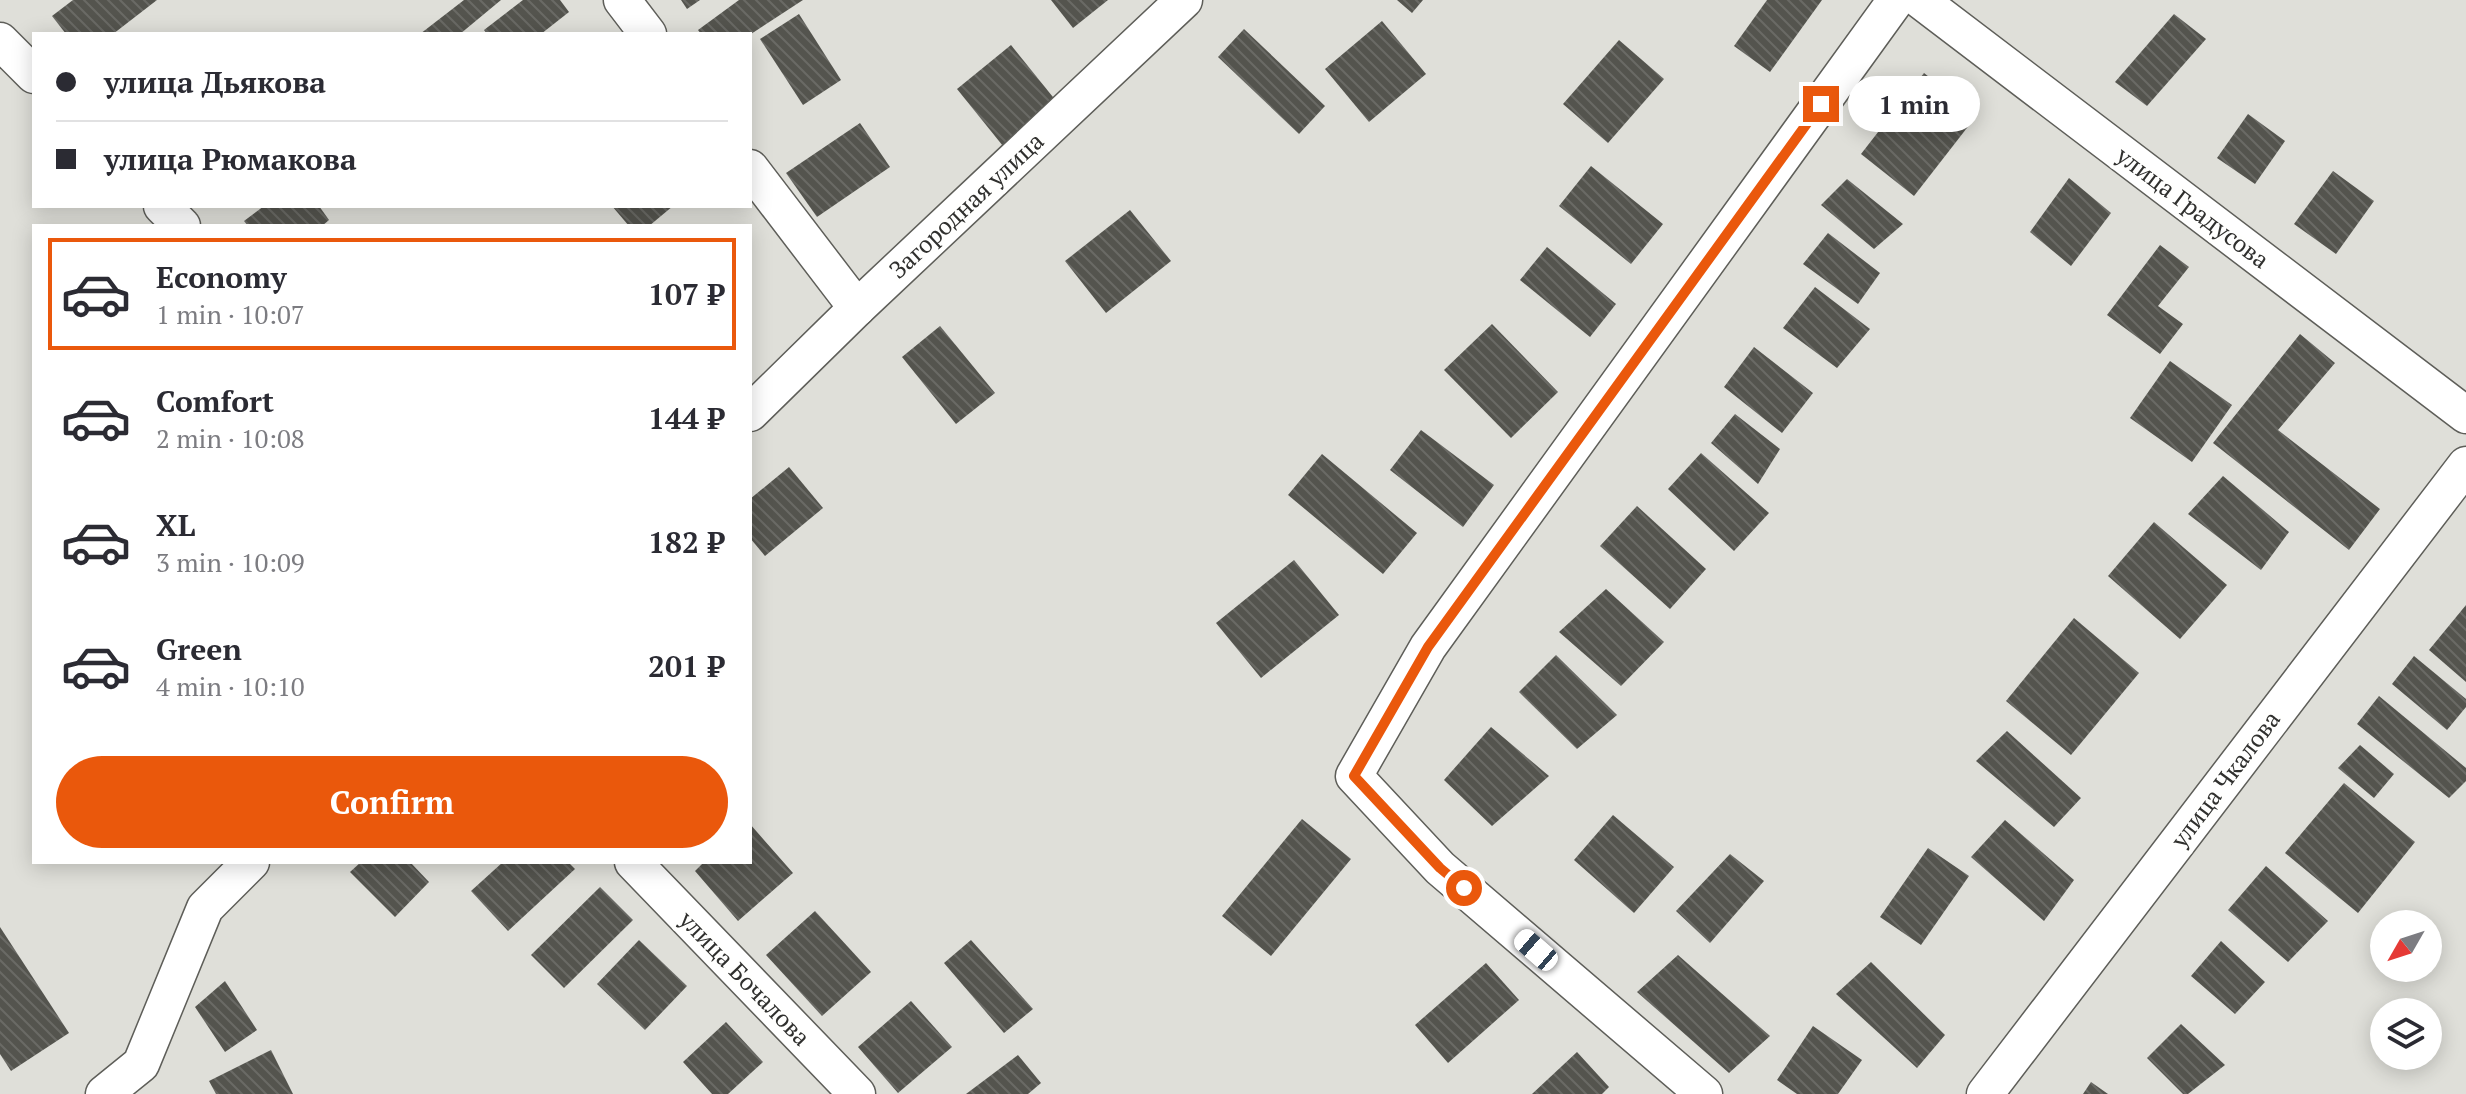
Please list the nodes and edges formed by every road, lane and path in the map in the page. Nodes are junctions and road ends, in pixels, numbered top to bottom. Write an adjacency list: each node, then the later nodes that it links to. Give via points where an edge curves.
1 (622, 0): 5 (street)
2 (1184, 0): 11 (street, Загородная улица)
3 (1896, 0): 20 (street, via 1428,647 1354,776 1440,868)
4 (1920, 0): 13 (street, улица Градусова)
5 (646, 32)
6 (0, 41): 7 (street)
7 (32, 73)
8 (752, 171): 11 (street)
9 (164, 208): 10 (street)
10 (180, 224)
11 (857, 308): 12 (street, Загородная улица)
12 (752, 411)
13 (2466, 415)
14 (2466, 465): 21 (street, улица Чкалова)
15 (249, 864): 17 (street, via 205,908)
16 (635, 864): 19 (street, улица Бочалова)
17 (148, 1079): 18 (street)
18 (104, 1094)
19 (857, 1094)
20 (1704, 1094)
21 (1985, 1094)

